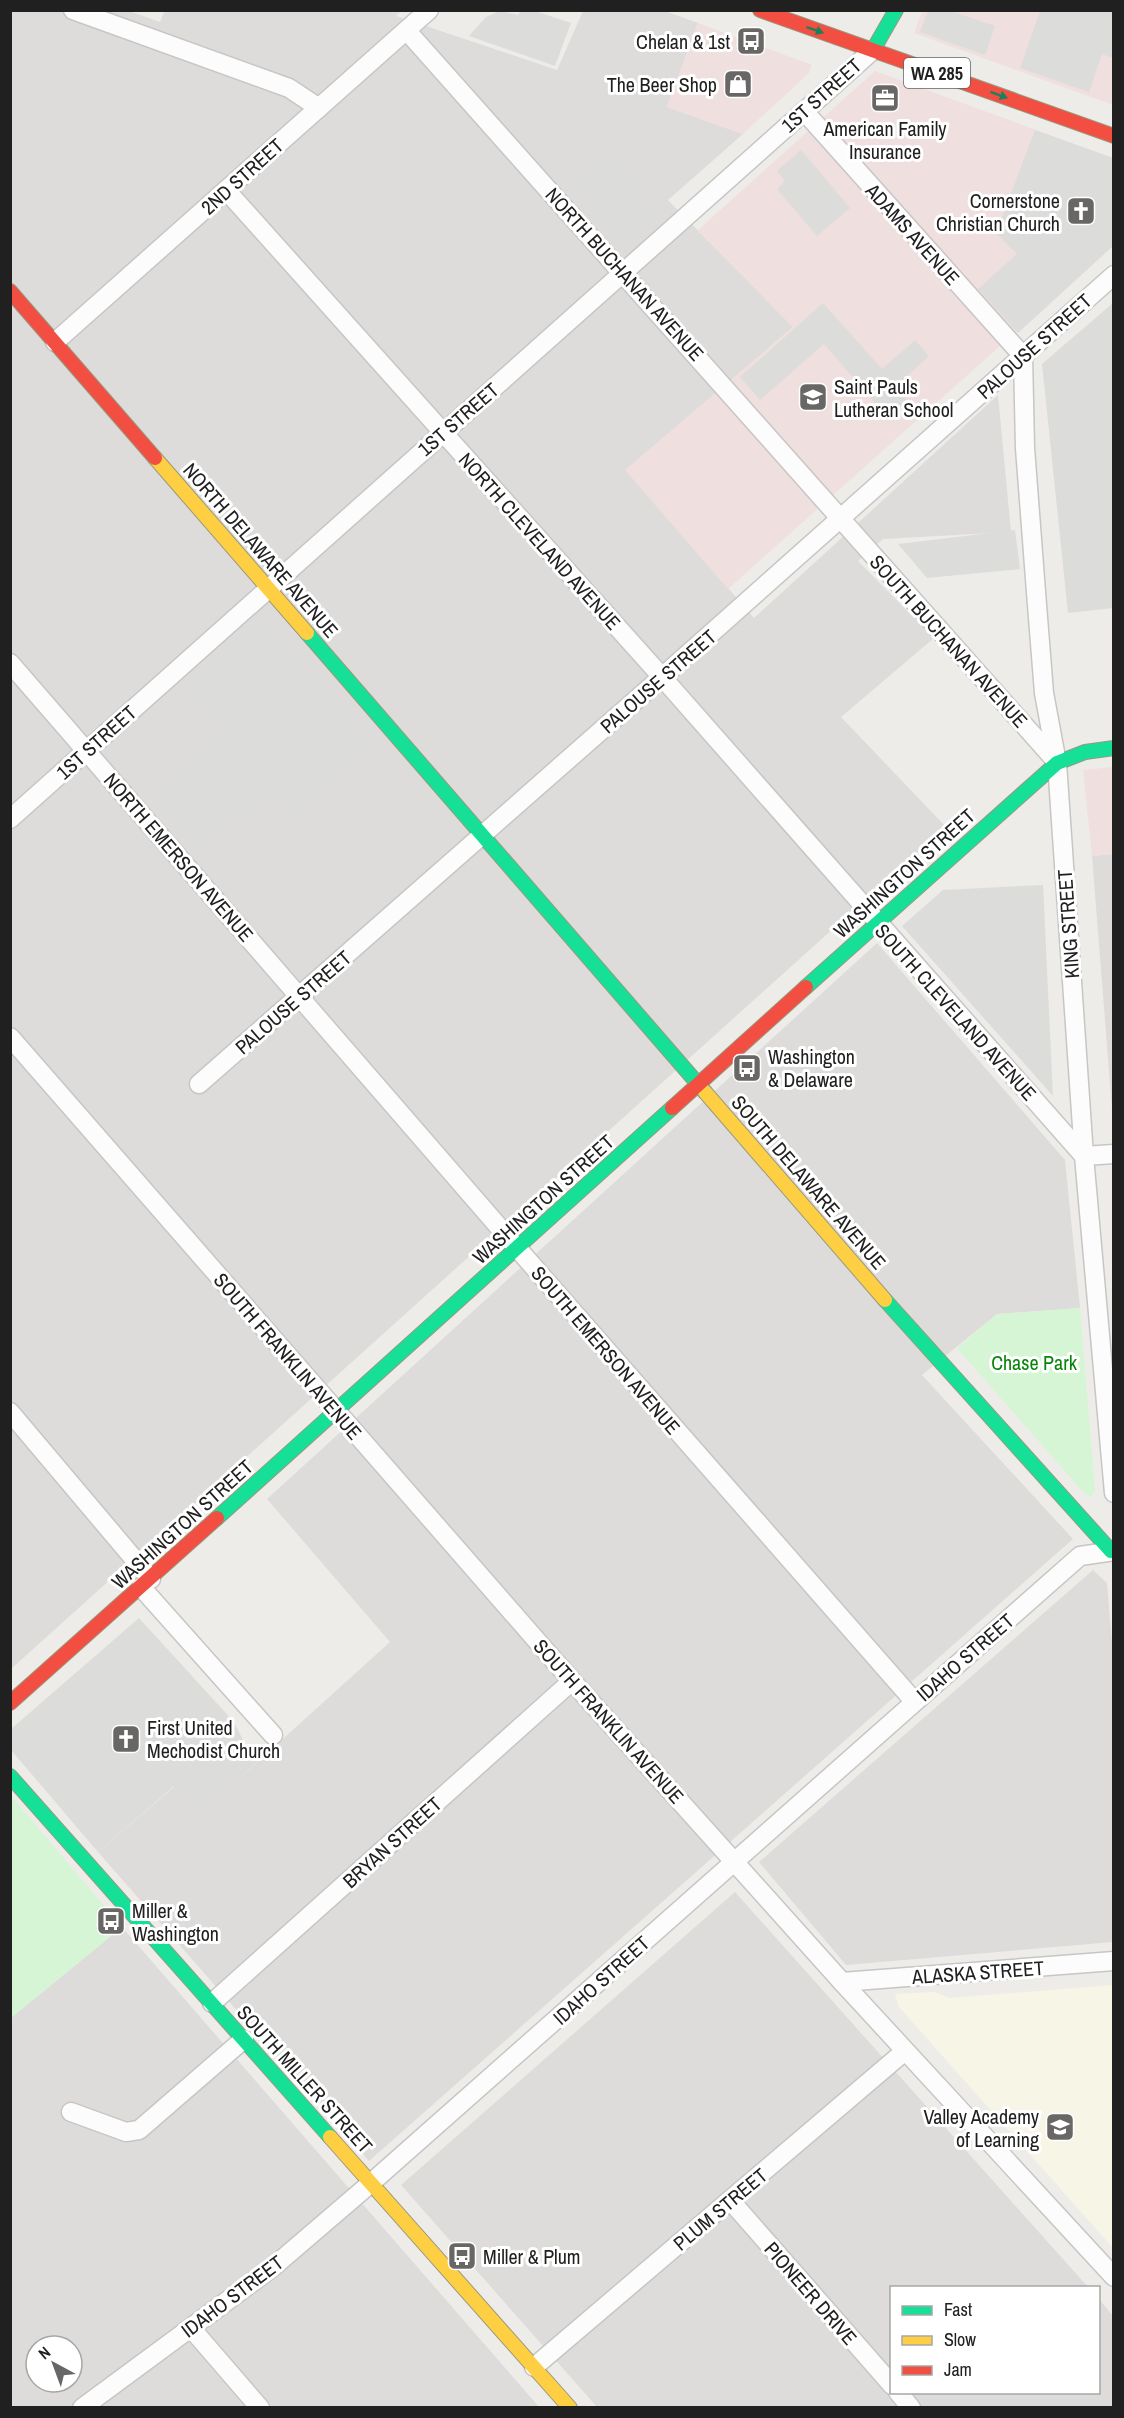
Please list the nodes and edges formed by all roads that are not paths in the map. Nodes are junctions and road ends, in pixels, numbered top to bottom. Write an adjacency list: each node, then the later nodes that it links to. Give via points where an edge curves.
1 (73, 10): 7 (street, via 290,88)
2 (429, 10): 5 (street, 2ND STREET)
3 (760, 10): 6 (street, WA 285, one-way to 6)
4 (896, 10): 6 (street, 1ST STREET)
5 (407, 31): 7 (street, 2ND STREET); 11 (street, NORTH BUCHANAN AVENUE)
6 (873, 50): 8 (street, 1ST STREET); 9 (street, WA 285, one-way to 9)
7 (319, 108): 10 (street, 2ND STREET)
8 (804, 111): 11 (street, 1ST STREET); 15 (street, ADAMS AVENUE)
9 (1113, 136)
10 (226, 190): 14 (street, 2ND STREET); 16 (street, NORTH CLEVELAND AVENUE)
11 (624, 273): 16 (street, 1ST STREET); 17 (street, NORTH BUCHANAN AVENUE)
12 (1113, 275): 15 (street, PALOUSE STREET)
13 (10, 291): 14 (street, NORTH DELAWARE AVENUE)
14 (55, 342): 18 (street, NORTH DELAWARE AVENUE)
15 (1023, 356): 17 (street, PALOUSE STREET); 23 (street, KING STREET, via 1025,448 1044,693)
16 (442, 433): 18 (street, 1ST STREET); 20 (street, NORTH CLEVELAND AVENUE)
17 (841, 519): 20 (street, PALOUSE STREET); 23 (street, SOUTH BUCHANAN AVENUE)
18 (268, 588): 22 (street, 1ST STREET); 25 (street, NORTH DELAWARE AVENUE)
19 (10, 663): 22 (street, NORTH EMERSON AVENUE)
20 (662, 677): 25 (street, PALOUSE STREET); 26 (street, SOUTH CLEVELAND AVENUE)
21 (1113, 748): 23 (street, WASHINGTON STREET, via 1088,750)
22 (86, 751): 24 (street, 1ST STREET); 27 (street, NORTH EMERSON AVENUE)
23 (1058, 763): 26 (street, WASHINGTON STREET); 32 (street, KING STREET)
24 (10, 819)
25 (482, 835): 27 (street, PALOUSE STREET); 30 (street, SOUTH DELAWARE AVENUE)
26 (877, 922): 30 (street, WASHINGTON STREET); 32 (street, SOUTH CLEVELAND AVENUE)
27 (300, 997): 29 (street, PALOUSE STREET); 33 (street, SOUTH EMERSON AVENUE)
28 (10, 1037): 35 (street, SOUTH FRANKLIN AVENUE)
29 (199, 1084)
30 (699, 1084): 33 (street, WASHINGTON STREET); 38 (street, SOUTH DELAWARE AVENUE)
31 (1113, 1154): 32 (street)
32 (1084, 1156): 36 (street, KING STREET)
33 (518, 1249): 35 (street, WASHINGTON STREET); 41 (street, SOUTH EMERSON AVENUE)
34 (10, 1412): 39 (street)
35 (337, 1412): 39 (street, WASHINGTON STREET); 40 (street, SOUTH FRANKLIN AVENUE)
36 (1113, 1493)
37 (1113, 1530): 38 (street)
38 (1113, 1555): 41 (street, IDAHO STREET, via 1080,1556)
39 (146, 1583): 42 (street, WASHINGTON STREET); 43 (street)
40 (572, 1681): 45 (street, SOUTH FRANKLIN AVENUE); 48 (street, BRYAN STREET)
41 (914, 1701): 45 (street, IDAHO STREET)
42 (10, 1703)
43 (273, 1735)
44 (10, 1776): 48 (street, SOUTH MILLER STREET)
45 (734, 1862): 47 (street, SOUTH FRANKLIN AVENUE); 52 (street, IDAHO STREET)
46 (1113, 1961): 47 (street, ALASKA STREET)
47 (842, 1982): 50 (street, SOUTH FRANKLIN AVENUE)
48 (212, 2003): 49 (street, SOUTH MILLER STREET)
49 (244, 2039): 51 (street, via 139,2130 126,2132); 52 (street, SOUTH MILLER STREET)
50 (905, 2051): 53 (street, PLUM STREET); 54 (street, SOUTH FRANKLIN AVENUE)
51 (70, 2112)
52 (371, 2183): 55 (street, IDAHO STREET, via 273,2267); 56 (street, SOUTH MILLER STREET)
53 (730, 2200): 56 (street, PLUM STREET); 57 (street, PIONEER DRIVE)
54 (1113, 2277)
55 (191, 2328): 59 (street, IDAHO STREET); 60 (street)
56 (534, 2367): 61 (street, SOUTH MILLER STREET)
57 (890, 2384)
58 (900, 2394): 62 (street)
59 (82, 2408)
60 (260, 2408)
61 (570, 2408)
62 (911, 2408)

